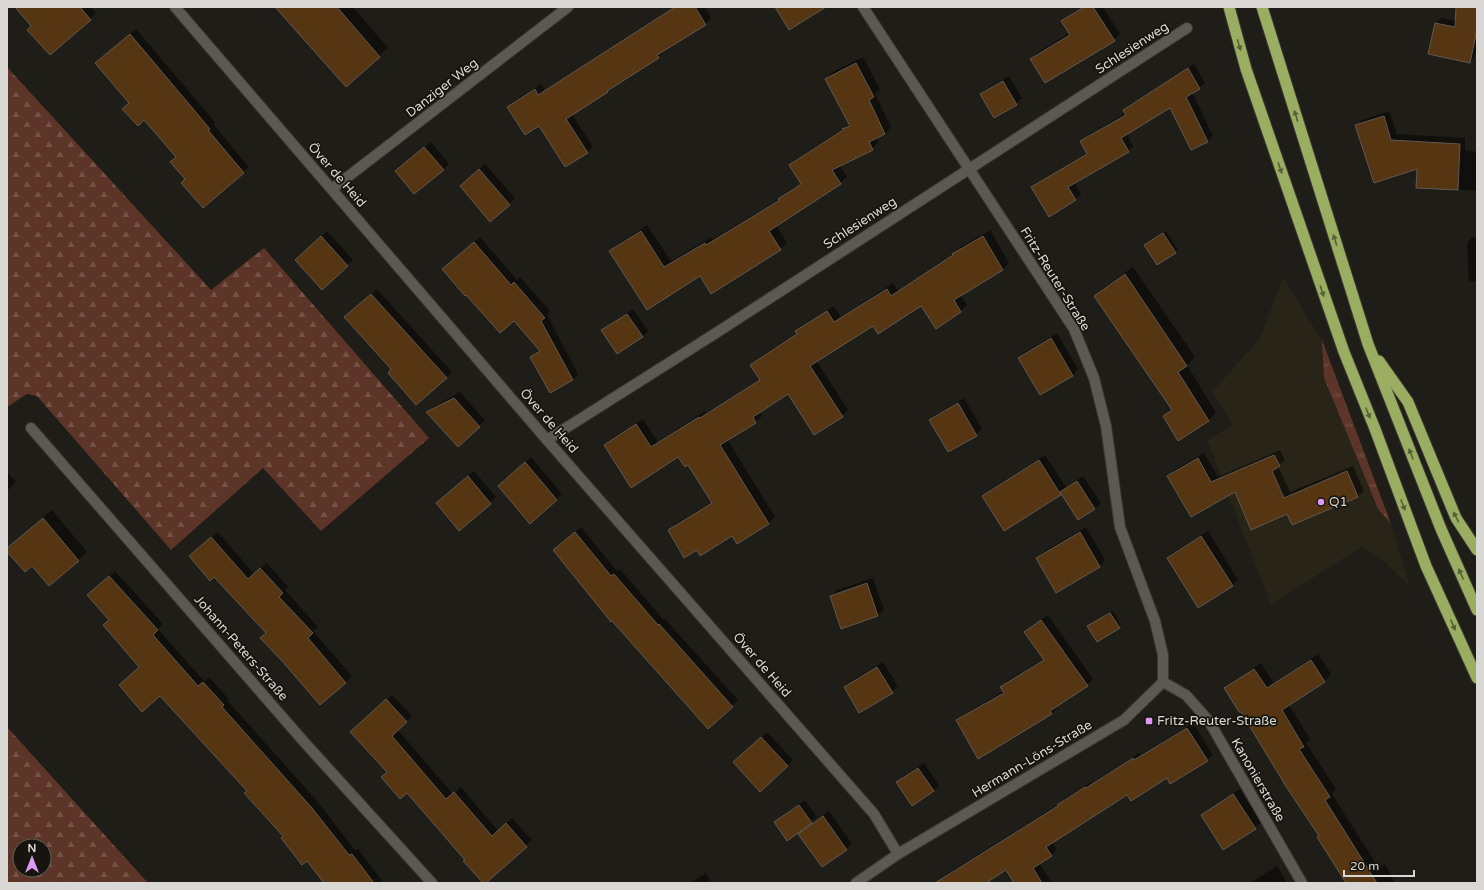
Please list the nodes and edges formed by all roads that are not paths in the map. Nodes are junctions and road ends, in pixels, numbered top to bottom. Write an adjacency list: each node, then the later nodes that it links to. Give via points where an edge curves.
1 (176, 7): 8 (street, Över de Heid)
2 (568, 7): 8 (street, Danziger Weg)
3 (863, 7): 7 (street, Fritz-Reuter-Straße)
4 (1229, 7): 14 (highway, one-way to 14, via 1246,70 1344,352 1426,566)
5 (1262, 7): 9 (highway, one-way to 5)
6 (1187, 28): 7 (street, Schlesienweg)
7 (969, 168): 11 (street, Schlesienweg); 15 (street, Fritz-Reuter-Straße, via 1074,329 1091,371 1106,426 1120,527 1155,621 1163,655)
8 (332, 189): 11 (street, Över de Heid)
9 (1368, 344): 12 (highway, one-way to 9, via 1456,518 1408,402); 13 (highway, one-way to 9, via 1441,529)
10 (31, 428): 17 (street, Johann-Peters-Straße, via 305,742)
11 (547, 440): 16 (street, Över de Heid, via 874,814)
12 (1477, 550)
13 (1477, 610)
14 (1477, 678)
15 (1163, 682): 16 (street, Hermann-Löns-Straße, via 1124,720); 19 (street, Kanonierstraße, via 1186,695 1209,721)
16 (898, 854): 18 (street, Hermann-Löns-Straße)
17 (432, 883)
18 (856, 883)
19 (1302, 883)

